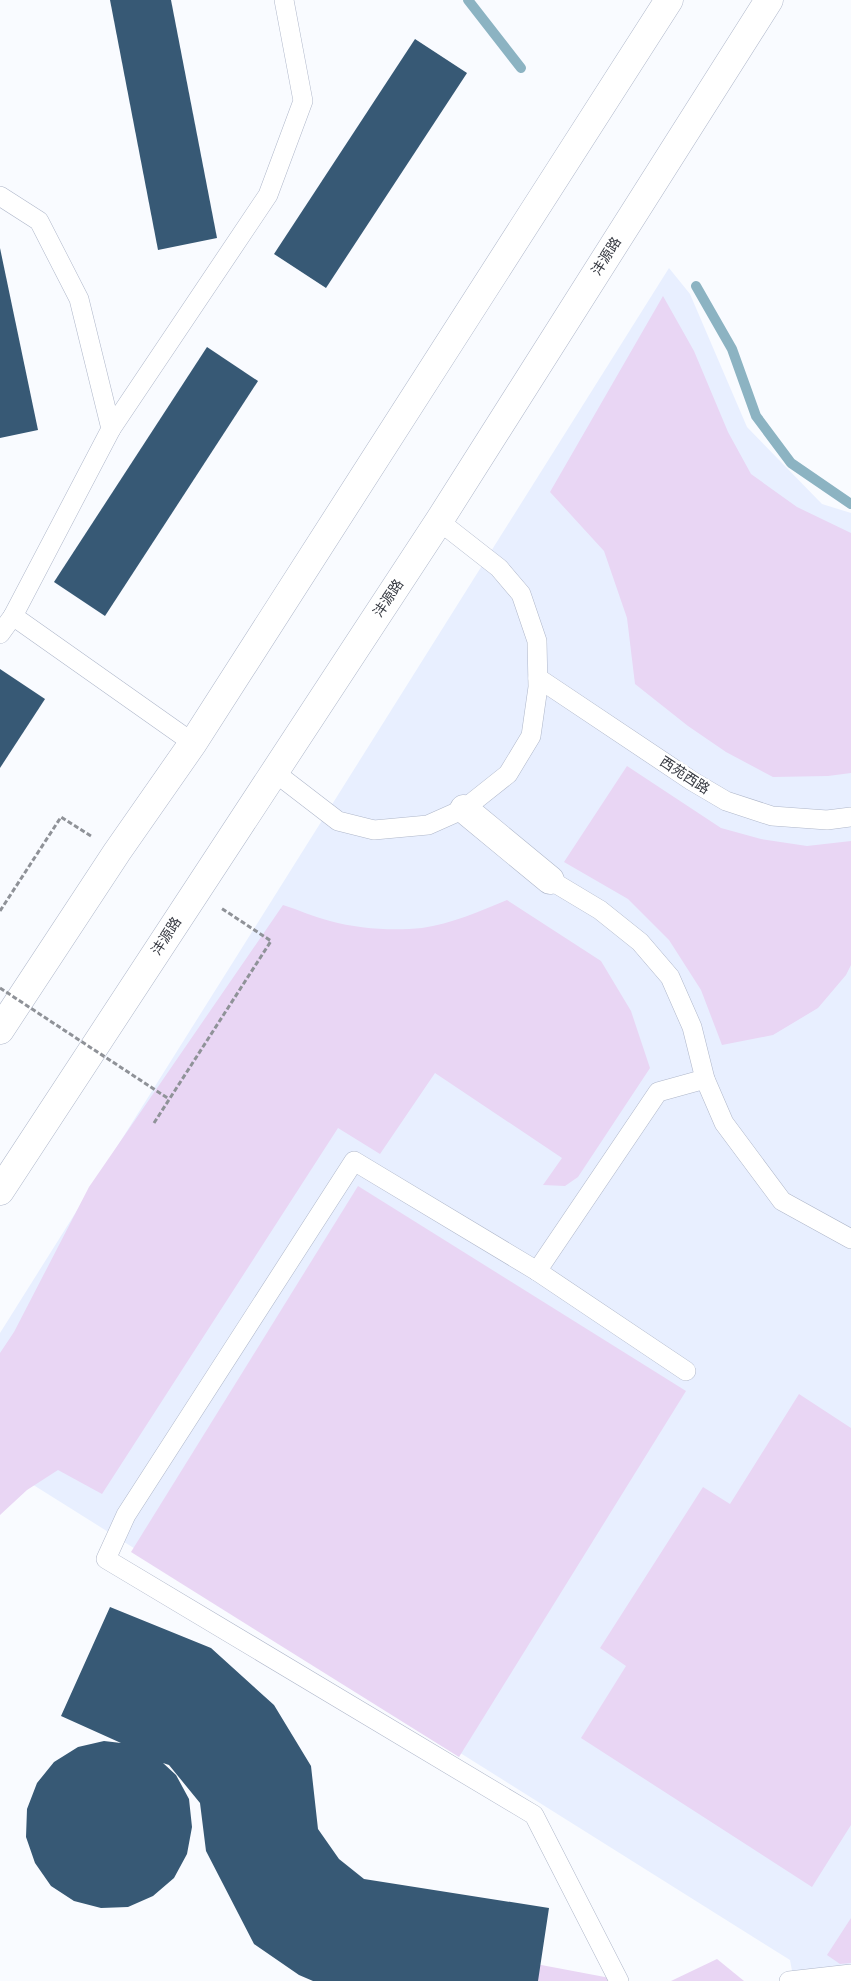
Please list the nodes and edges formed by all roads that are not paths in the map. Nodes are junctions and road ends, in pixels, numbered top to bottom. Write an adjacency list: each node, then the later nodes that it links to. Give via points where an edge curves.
1 (284, 0): 5 (lane, via 303,101 268,196)
2 (669, 0): 10 (main road)
3 (769, 0): 6 (main road, 沣源路)
4 (0, 196): 5 (lane, via 39,221 80,298)
5 (111, 430): 7 (lane)
6 (439, 521): 9 (lane, via 499,568 521,594 537,642); 11 (main road, 沣源路)
7 (13, 616): 8 (lane); 10 (lane)
8 (0, 634)
9 (538, 678): 12 (lane, via 531,736 508,774); 13 (lane, 西苑西路, via 726,801 772,816 827,820)
10 (193, 743): 15 (main road)
11 (274, 771): 12 (lane, via 338,821 374,830 428,825); 17 (main road, 沣源路)
12 (464, 809): 14 (main road)
13 (851, 817)
14 (550, 880): 16 (lane, via 600,910 640,942 670,977 692,1027)
15 (0, 1030)
16 (705, 1079): 18 (lane, via 724,1123 782,1201); 19 (lane, via 658,1092)
17 (0, 1191)
18 (851, 1239)
19 (537, 1271): 20 (lane); 22 (lane, via 354,1162 126,1515 106,1558 534,1815)
20 (686, 1371)
21 (851, 1974): 23 (lane)
22 (619, 1981)
23 (789, 1981)

